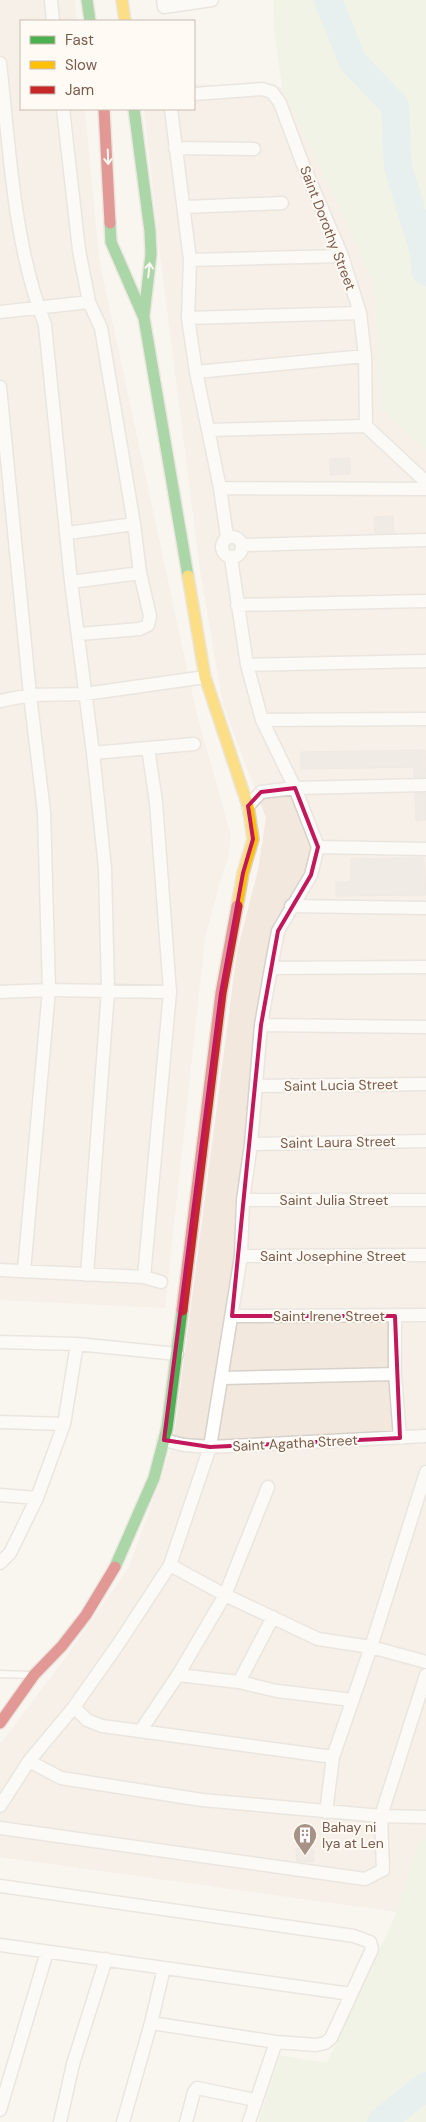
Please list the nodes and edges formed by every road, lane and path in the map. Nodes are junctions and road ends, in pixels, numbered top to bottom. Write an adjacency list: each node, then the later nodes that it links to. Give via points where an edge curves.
1 (51, 0): 6 (street)
2 (87, 0): 7 (street)
3 (122, 0): 8 (street)
4 (163, 0): 5 (street, via 164,7)
5 (212, 0)
6 (53, 20)
7 (90, 20)
8 (125, 20)
9 (0, 63): 22 (street, via 21,242)
10 (195, 94): 19 (street, Saint Dorothy Street, via 262,89 272,92)
11 (63, 110): 21 (street, via 79,250)
12 (104, 110): 25 (street, one-way to 25, via 112,242)
13 (134, 110): 25 (street, one-way to 13, via 151,254 150,231)
14 (171, 110): 15 (street)
15 (175, 148): 16 (street); 18 (street)
16 (254, 149)
17 (282, 203): 18 (street)
18 (184, 207): 20 (street)
19 (342, 256): 20 (street); 24 (street, Saint Dorothy Street)
20 (190, 260): 26 (street)
21 (89, 302): 22 (street); 35 (street, via 101,328)
22 (38, 308): 23 (street); 36 (street, via 45,325)
23 (0, 312)
24 (360, 313): 26 (street); 27 (street, Saint Dorothy Street)
25 (144, 318): 48 (street)
26 (188, 318): 28 (street)
27 (365, 356): 28 (street); 30 (street, Saint Dorothy Street)
28 (196, 372): 31 (street)
29 (0, 387): 50 (street)
30 (366, 426): 31 (street); 32 (street)
31 (209, 430): 33 (street)
32 (426, 482)
33 (220, 488): 34 (street); 37 (street)
34 (426, 489)
35 (134, 524): 36 (street); 41 (street)
36 (68, 533): 42 (street)
37 (227, 537): 39 (street, via 240,539); 40 (street, via 221,549)
38 (426, 540): 39 (street)
39 (243, 545): 40 (street, via 242,552)
40 (231, 558): 44 (street)
41 (140, 573): 42 (street); 45 (street, via 150,616 148,625 140,630)
42 (72, 582): 45 (street)
43 (426, 601): 44 (street)
44 (237, 605): 47 (street)
45 (79, 634): 49 (street)
46 (426, 661): 47 (street)
47 (247, 665): 53 (street)
48 (205, 677): 49 (street); 59 (street)
49 (84, 694): 50 (street); 56 (street)
50 (30, 695): 51 (street); 66 (street, via 44,812)
51 (0, 701)
52 (426, 719): 53 (street)
53 (262, 720): 58 (street)
54 (194, 744): 55 (street)
55 (148, 748): 56 (street); 69 (street, via 156,802)
56 (94, 754): 67 (street, via 105,868)
57 (426, 785): 58 (street)
58 (295, 788): 59 (street, via 262,792); 60 (street)
59 (248, 806): 90 (street, via 253,839 243,873 221,993)
60 (318, 847): 61 (street); 62 (street, via 311,875)
61 (426, 849)
62 (291, 906): 63 (street); 65 (street, via 278,931)
63 (426, 908)
64 (426, 967): 65 (street)
65 (271, 968): 70 (street)
66 (49, 990): 67 (street); 68 (street); 81 (street)
67 (108, 991): 69 (street); 82 (street)
68 (0, 992)
69 (170, 992): 83 (street)
70 (261, 1025): 71 (street); 73 (street)
71 (426, 1026)
72 (426, 1084): 73 (street, Saint Lucia Street)
73 (256, 1086): 75 (street)
74 (426, 1141): 75 (street, Saint Laura Street)
75 (251, 1144): 76 (street)
76 (243, 1200): 77 (street, Saint Julia Street); 79 (street)
77 (426, 1200)
78 (426, 1255): 79 (street, Saint Josephine Street)
79 (240, 1256): 86 (street)
80 (0, 1270): 81 (street)
81 (24, 1271): 82 (street)
82 (87, 1275): 83 (street)
83 (144, 1277): 84 (street)
84 (161, 1282)
85 (426, 1315): 87 (street, Saint Irene Street)
86 (232, 1316): 87 (street, Saint Irene Street); 92 (street)
87 (395, 1316): 91 (street)
88 (0, 1342): 89 (street)
89 (77, 1344): 90 (street); 94 (street)
90 (177, 1354): 97 (street)
91 (395, 1374): 92 (street); 96 (street)
92 (222, 1378): 98 (street)
93 (0, 1422): 94 (street)
94 (64, 1424): 102 (street)
95 (426, 1436): 96 (street, Saint Agatha Street)
96 (400, 1438): 98 (street, Saint Agatha Street)
97 (164, 1440): 98 (street, Saint Agatha Street); 110 (street, via 154,1478 112,1573 86,1615)
98 (210, 1447): 104 (street)
99 (426, 1472): 107 (street)
100 (268, 1486): 105 (street)
101 (0, 1495): 102 (street)
102 (37, 1498): 103 (street, via 10,1553)
103 (0, 1563)
104 (170, 1565): 105 (street); 115 (street)
105 (226, 1595): 106 (street); 111 (street)
106 (273, 1617): 107 (street, via 318,1640); 113 (street)
107 (371, 1647): 108 (street); 114 (street)
108 (426, 1662)
109 (0, 1674): 110 (lane)
110 (34, 1675): 116 (street)
111 (178, 1675): 113 (street); 117 (street)
112 (426, 1675): 123 (street)
113 (239, 1682): 114 (street, via 277,1691)
114 (352, 1700): 118 (street)
115 (74, 1707): 117 (street, via 87,1720 102,1726); 119 (street)
116 (0, 1723)
117 (141, 1730): 118 (street)
118 (333, 1757): 121 (street)
119 (29, 1761): 120 (street); 121 (street, via 61,1778 202,1800)
120 (0, 1806)
121 (326, 1812): 123 (street)
122 (425, 1814): 123 (street)
123 (382, 1816): 124 (street, via 383,1870 366,1879)
124 (0, 1828)
125 (0, 1886): 130 (street, via 354,1936 370,1942 372,1949)
126 (0, 1945): 127 (street)
127 (47, 1952): 128 (street); 134 (street)
128 (106, 1959): 129 (street); 135 (street, via 73,2064)
129 (164, 1968): 130 (street); 131 (street)
130 (351, 1994): 132 (street, via 331,2038 325,2043)
131 (150, 2023): 132 (street); 136 (street)
132 (276, 2042): 133 (street)
133 (256, 2100): 137 (street, via 197,2088); 138 (street)
134 (0, 2110)
135 (60, 2122)
136 (123, 2122)
137 (186, 2122)
138 (249, 2122)

